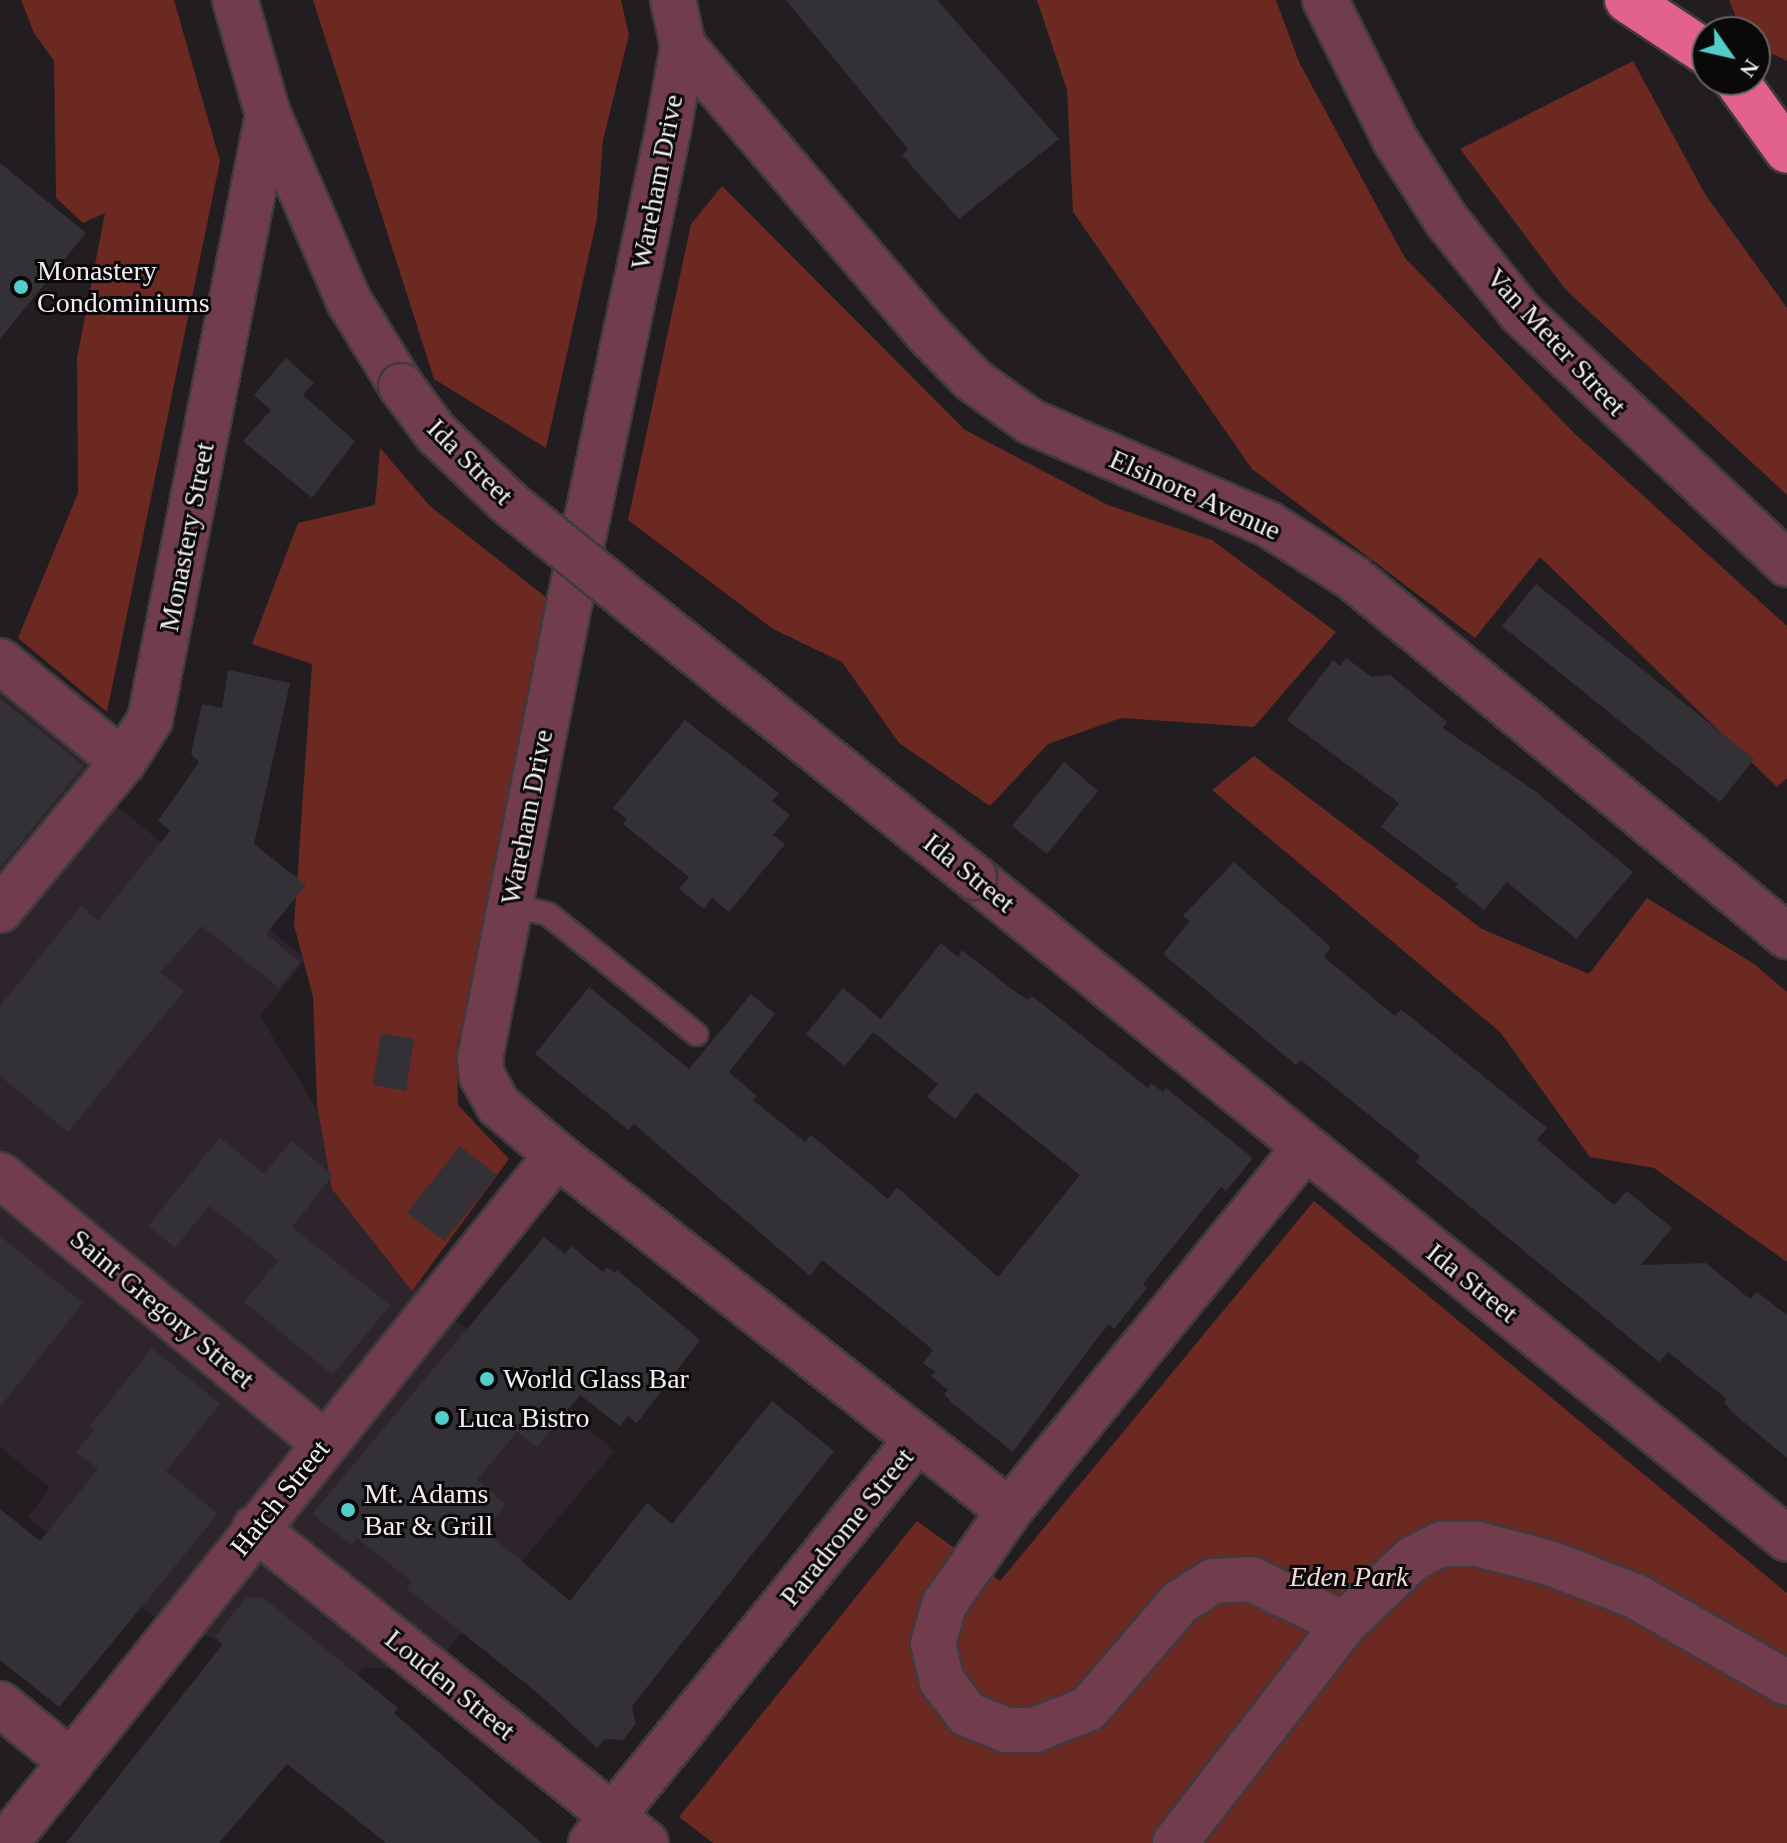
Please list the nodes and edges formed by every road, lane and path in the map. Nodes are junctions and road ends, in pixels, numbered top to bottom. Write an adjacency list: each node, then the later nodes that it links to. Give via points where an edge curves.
1 (235, 0): 10 (street, Ida Street)
2 (673, 0): 8 (street, Wareham Drive)
3 (1325, 0): 12 (street, Van Meter Street, via 1395,140 1447,221 1521,313)
4 (1627, 0): 7 (highway)
5 (1679, 0): 6 (highway)
6 (1691, 17)
7 (1691, 42)
8 (683, 46): 15 (street, Wareham Drive); 17 (street, Elsinore Avenue, via 973,380 1031,422 1268,524 1353,578)
9 (1747, 96): 11 (highway)
10 (268, 114): 14 (street, Monastery Street, via 154,707); 19 (street, Ida Street, bridge, via 349,301 436,433 509,503)
11 (1787, 151)
12 (1787, 564)
13 (0, 661): 14 (street)
14 (123, 762): 16 (street, Monastery Street)
15 (511, 905): 18 (lane, via 548,914); 20 (street, Wareham Drive, via 480,1057 482,1076 498,1105)
16 (0, 910)
17 (1787, 936)
18 (696, 1034)
19 (1305, 1148): 24 (street); 26 (street, Ida Street)
20 (557, 1155): 22 (street, Wareham Drive); 23 (street, Hatch Street)
21 (0, 1175): 23 (street, Saint Gregory Street)
22 (916, 1441): 24 (street, Paradrome Street); 31 (street, Paradrome Street)
23 (324, 1443): 25 (street, Hatch Street)
24 (1009, 1511): 27 (street, via 944,1605 933,1643 936,1668 948,1693 967,1714 993,1726 1034,1730 1088,1709 1180,1602 1213,1581 1251,1579)
25 (255, 1528): 30 (street, Hatch Street); 31 (street, Louden Street)
26 (1787, 1539)
27 (1344, 1624): 28 (street, via 1429,1549 1455,1542 1478,1544 1550,1563 1637,1597); 33 (street)
28 (1787, 1683)
29 (0, 1704): 30 (street)
30 (71, 1762): 32 (street, Hatch Street)
31 (617, 1834)
32 (6, 1843)
33 (1175, 1843)

